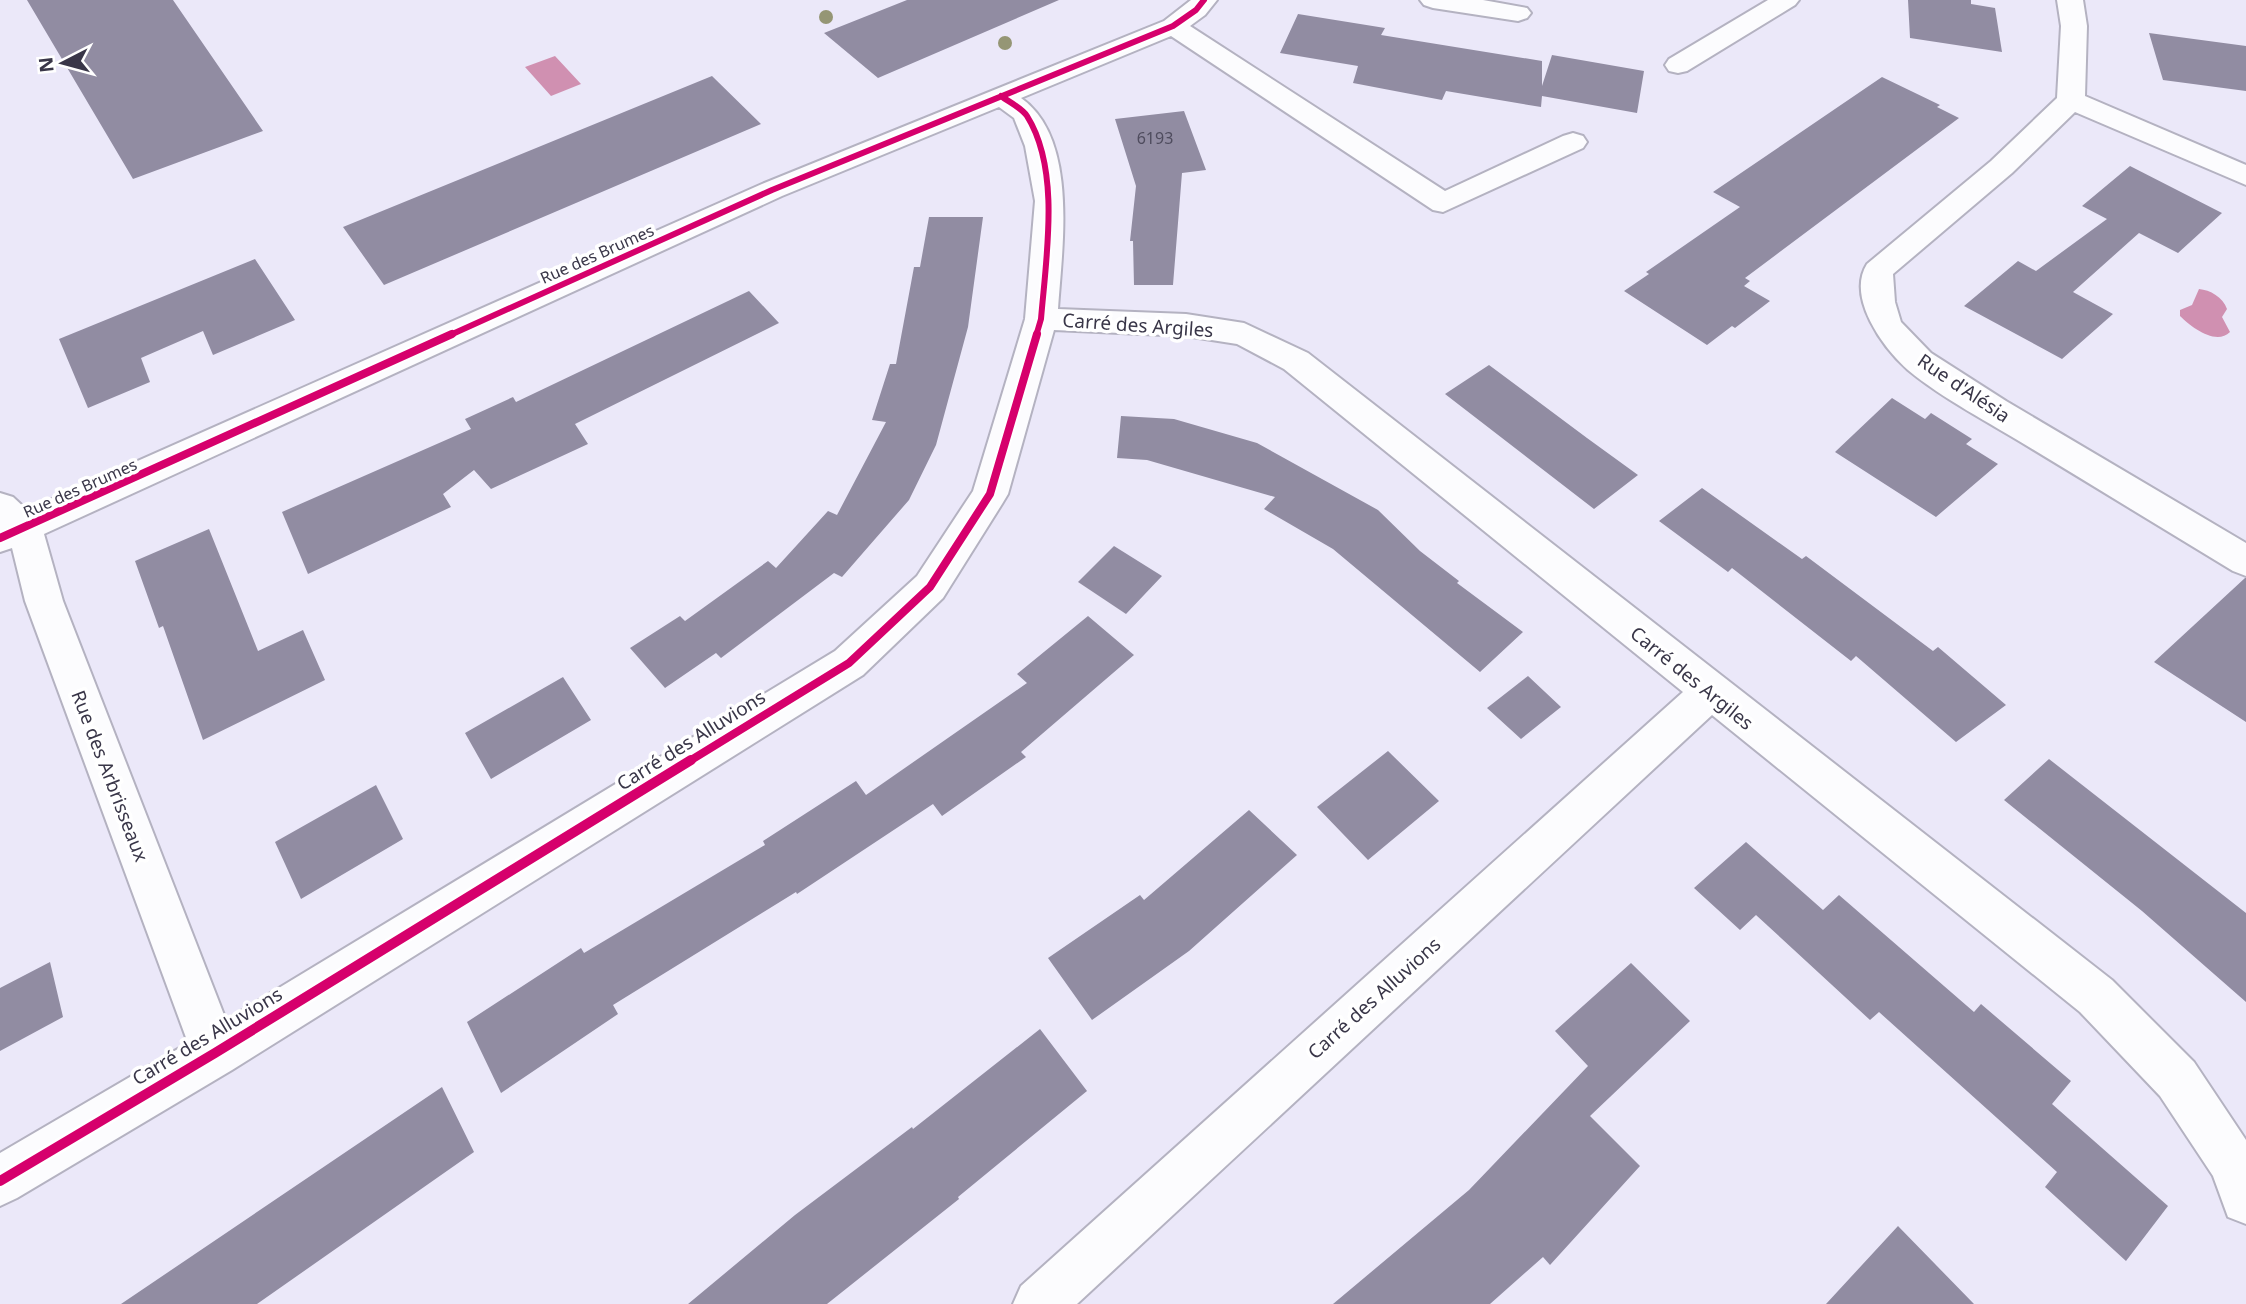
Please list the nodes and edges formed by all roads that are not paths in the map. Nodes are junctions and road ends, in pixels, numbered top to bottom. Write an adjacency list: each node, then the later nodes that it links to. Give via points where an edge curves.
1 (1205, 0): 6 (street, Rue des Brumes)
2 (1433, 0): 5 (street)
3 (1786, 0): 7 (street)
4 (2070, 0): 9 (street, via 2074,26)
5 (1518, 13)
6 (1173, 26): 8 (street, Rue des Brumes); 10 (street, via 1443,203)
7 (1678, 65)
8 (1001, 96): 12 (street, Carré des Alluvions, via 1026,114 1039,146 1051,201); 13 (street, Rue des Brumes, via 772,190)
9 (2071, 100): 11 (street); 14 (street, Rue d'Alésia, via 1975,192 1878,271 1879,302 1887,326 1919,361)
10 (1573, 142)
11 (2246, 176)
12 (1041, 320): 15 (street, Carré des Argiles, via 1186,325 1244,334 1296,361); 16 (street, Carré des Alluvions, via 990,494 930,587 849,663)
13 (8, 525): 16 (street, Rue des Arbrisseaux, via 44,601)
14 (2246, 561)
15 (1710, 692): 18 (street, Carré des Argiles, via 2095,996 2177,1079 2232,1162); 19 (street, Carré des Alluvions)
16 (215, 1053): 17 (street, Carré des Alluvions)
17 (0, 1181)
18 (2246, 1199)
19 (1039, 1304)

